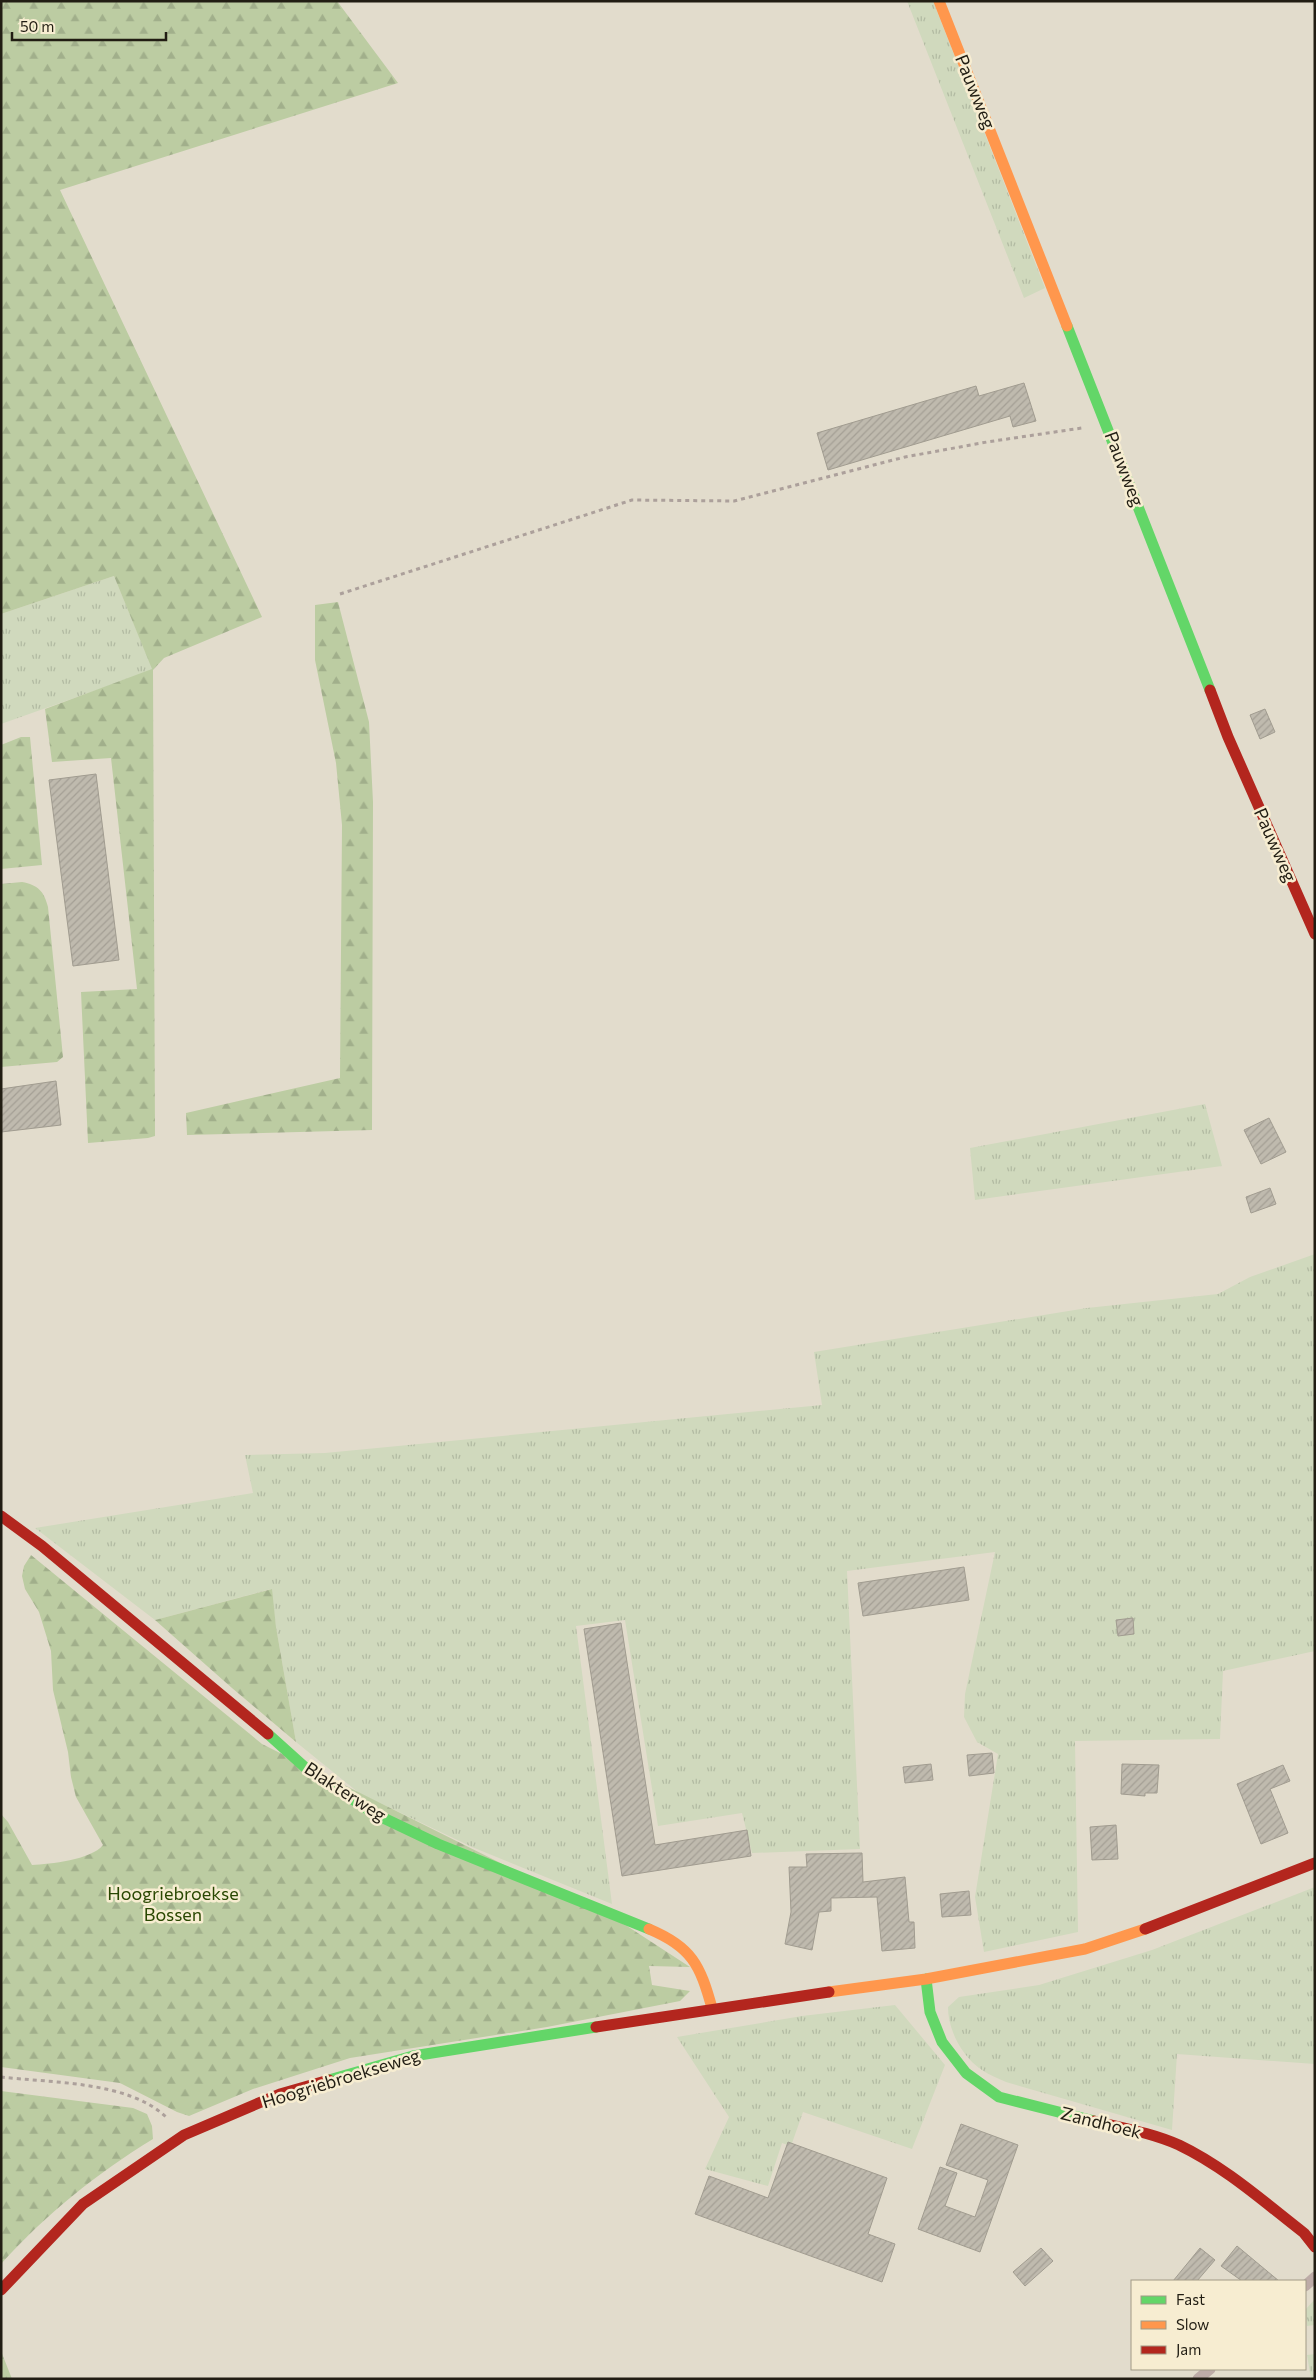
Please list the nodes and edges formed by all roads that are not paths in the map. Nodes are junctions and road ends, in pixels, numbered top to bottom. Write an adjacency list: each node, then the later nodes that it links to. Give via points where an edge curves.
1 (939, 1): 2 (street, Pauwweg, via 1228,737)
2 (1315, 934)
3 (1, 1516): 6 (street, Blakterweg, via 72,1570 308,1770 375,1814 420,1835 665,1936 688,1952 703,1977)
4 (1315, 1862): 5 (street, via 1148,1928 1085,1948)
5 (926, 1979): 6 (street); 7 (street, Zandhoek, via 930,2012 942,2042 966,2073 999,2097 1152,2135 1178,2145 1212,2163 1304,2233)
6 (712, 2008): 8 (street, Hoogriebroekseweg, via 413,2056 280,2094 184,2135 83,2204)
7 (1315, 2246)
8 (1, 2290)
9 (1209, 2370): 10 (lane)
10 (1198, 2379)

